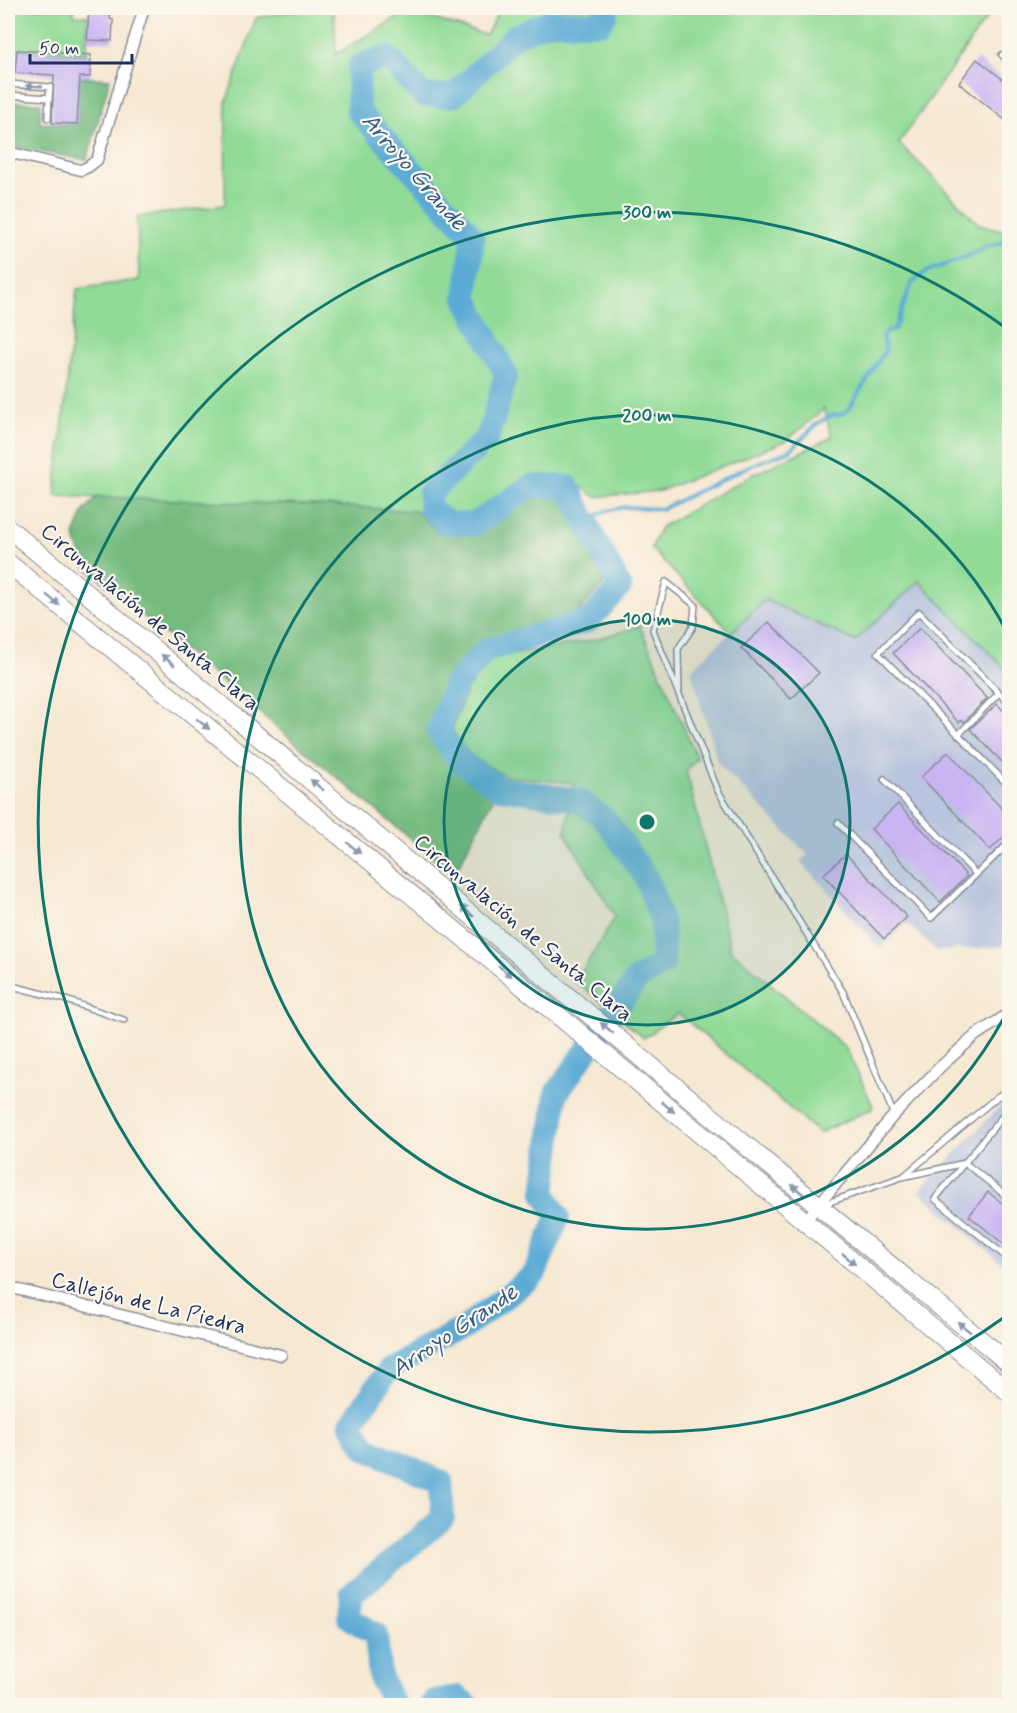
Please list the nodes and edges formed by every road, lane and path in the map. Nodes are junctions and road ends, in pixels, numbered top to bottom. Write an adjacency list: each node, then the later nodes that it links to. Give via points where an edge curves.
1 (144, 8): 8 (street, via 97,160 81,170)
2 (1002, 56): 3 (lane)
3 (1010, 61)
4 (8, 84): 6 (lane, one-way to 4, via 50,87)
5 (8, 95): 6 (lane)
6 (49, 98): 7 (lane)
7 (48, 118)
8 (8, 152)
9 (8, 528): 29 (highway, Circunvalación de Santa Clara, one-way to 9)
10 (8, 563): 30 (highway, Circunvalación de Santa Clara, one-way to 30)
11 (679, 692): 11 (lane, via 653,630 666,582 694,605 693,627 678,649); 25 (lane, via 718,791 843,992)
12 (999, 693): 13 (lane); 14 (lane); 14 (lane, via 919,612 878,653)
13 (1010, 704)
14 (958, 735): 16 (lane)
15 (884, 779): 19 (lane)
16 (1010, 787)
17 (838, 823): 19 (lane, via 931,918)
18 (1010, 842): 19 (lane)
19 (976, 874)
20 (8, 985): 22 (lane)
21 (1010, 1012): 25 (street, via 976,1035)
22 (124, 1020)
23 (1010, 1089): 27 (lane)
24 (1010, 1110): 26 (lane)
25 (894, 1115): 29 (street)
26 (964, 1163): 27 (lane); 28 (lane); 31 (lane, via 935,1199)
27 (903, 1177): 29 (lane)
28 (1010, 1199)
29 (817, 1206): 30 (street); 34 (highway, Circunvalación de Santa Clara, one-way to 29)
30 (804, 1222): 35 (highway, Circunvalación de Santa Clara, one-way to 35)
31 (1010, 1260)
32 (8, 1287): 33 (street, Callejón de La Piedra)
33 (281, 1355)
34 (1010, 1364)
35 (1010, 1393)

